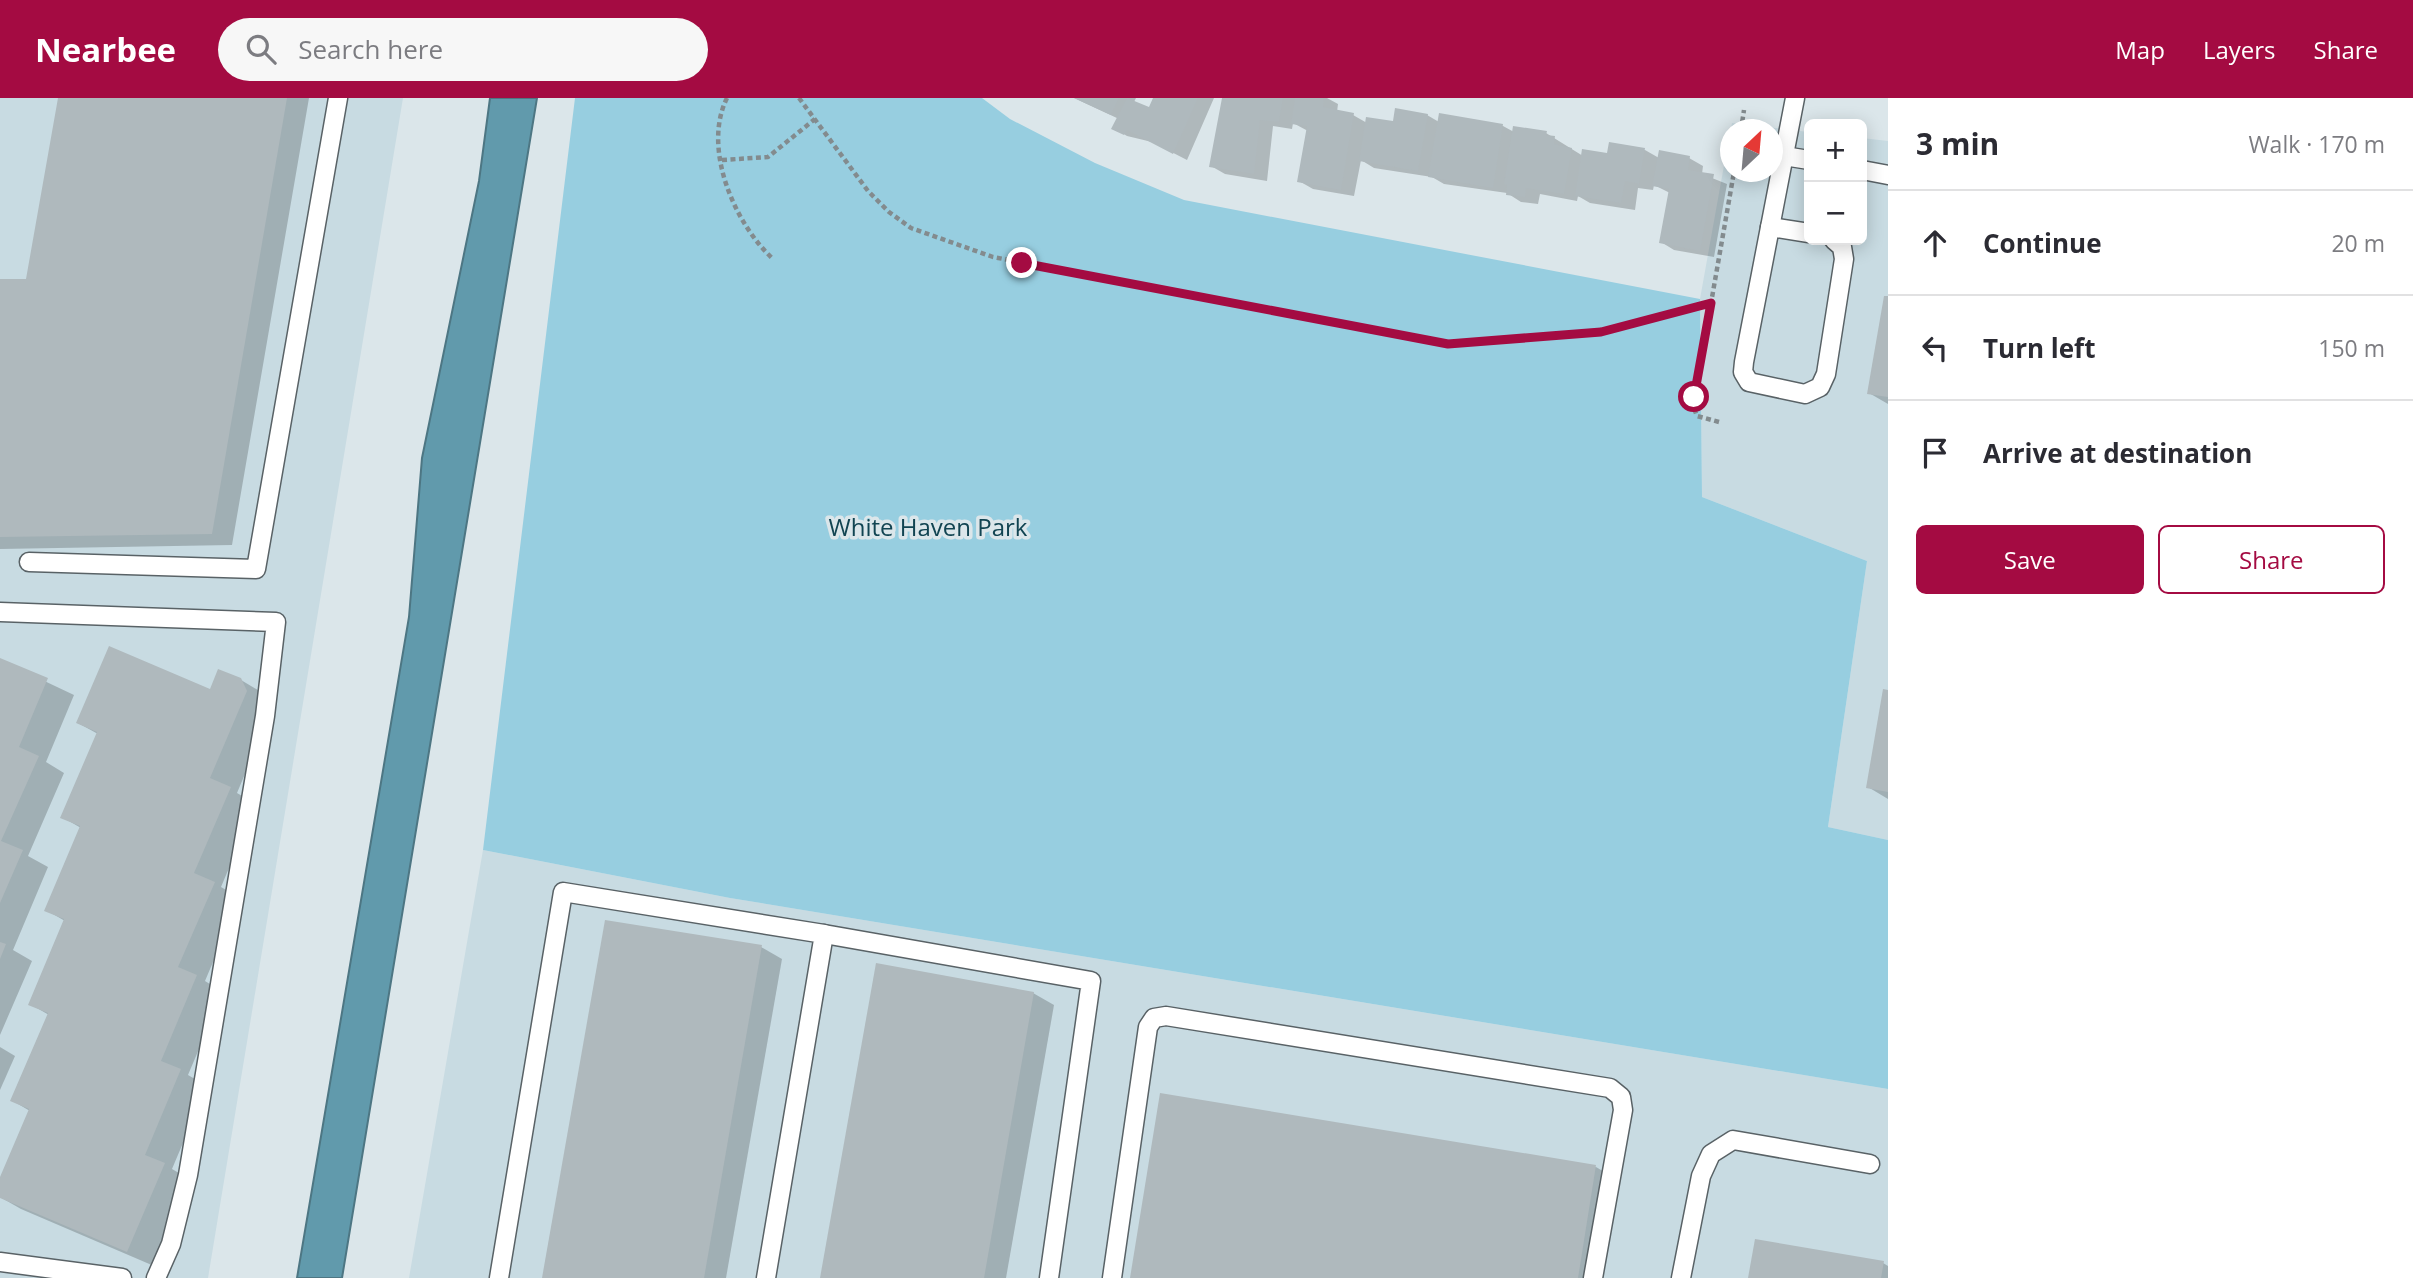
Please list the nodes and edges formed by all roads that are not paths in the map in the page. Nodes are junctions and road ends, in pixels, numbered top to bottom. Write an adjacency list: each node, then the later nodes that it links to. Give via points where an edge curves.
1 (338, 98): 10 (lane, via 256,569)
2 (1795, 98): 3 (lane)
3 (1784, 156): 4 (lane); 7 (lane)
4 (1804, 159)
5 (1867, 171): 6 (lane)
6 (1888, 175)
7 (1770, 227): 8 (lane); 9 (lane, via 1744,362 1746,379 1759,386 1805,394 1815,392 1824,382 1844,259)
8 (1804, 232)
9 (1840, 245)
10 (29, 562)
11 (0, 612): 16 (lane, via 276,622 265,716 188,1175 171,1244)
12 (824, 934): 17 (lane, via 563,892); 18 (lane); 19 (lane, via 1091,981)
13 (1870, 1164): 22 (lane, via 1733,1140 1711,1154 1701,1176)
14 (0, 1262): 15 (lane)
15 (122, 1278)
16 (156, 1278)
17 (499, 1278)
18 (765, 1278)
19 (1049, 1278)
20 (1112, 1278): 21 (lane, via 1148,1027 1154,1018 1166,1016 1610,1088 1621,1097 1623,1111)
21 (1593, 1278)
22 (1681, 1278)

